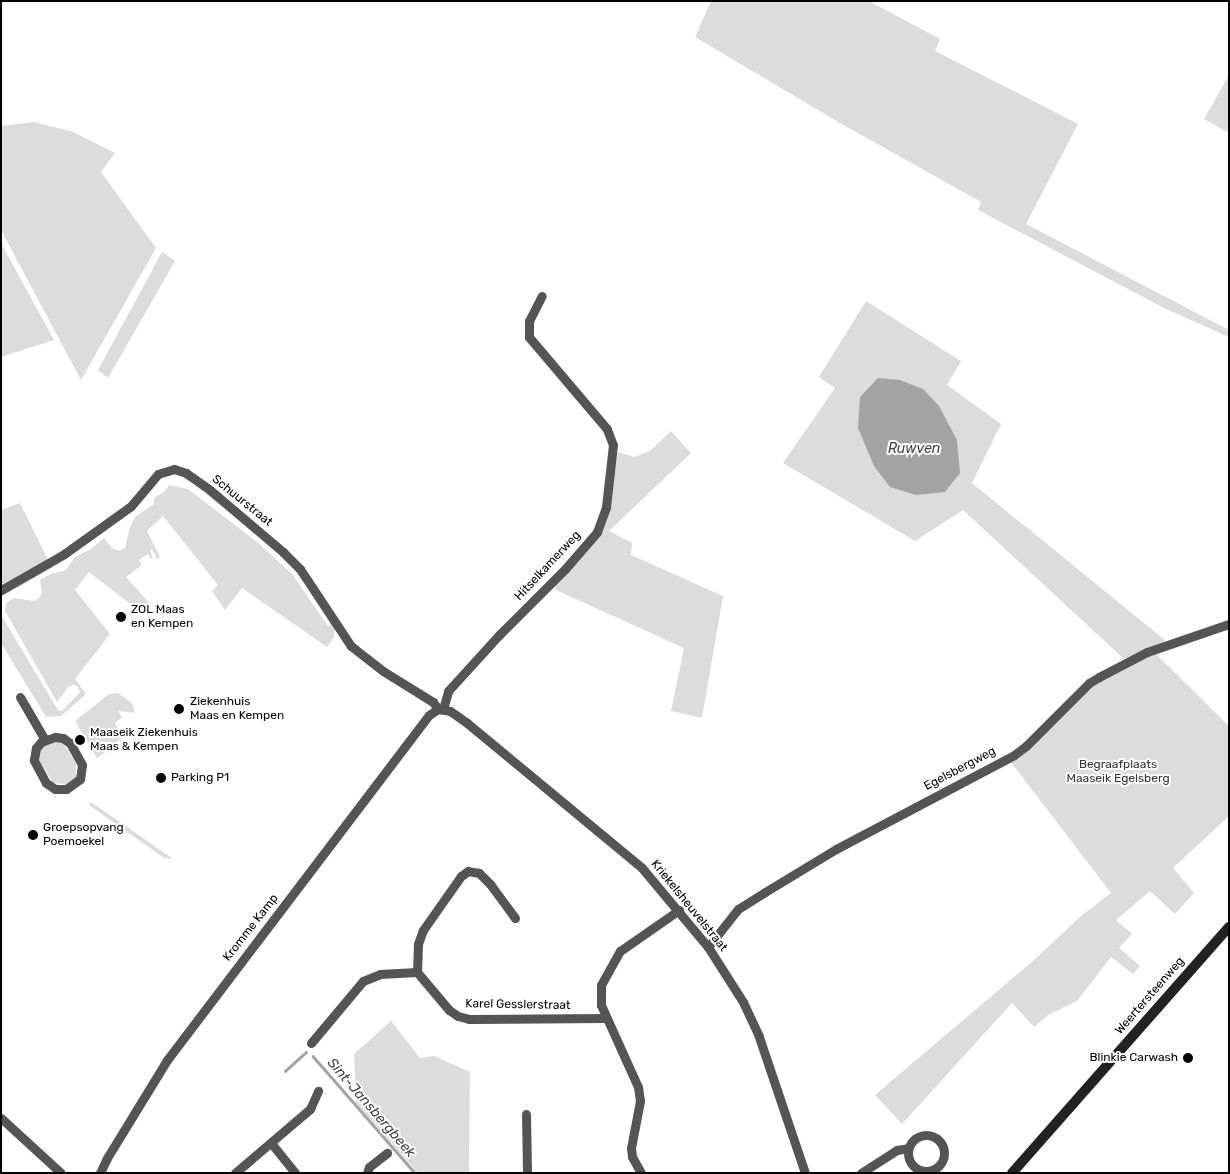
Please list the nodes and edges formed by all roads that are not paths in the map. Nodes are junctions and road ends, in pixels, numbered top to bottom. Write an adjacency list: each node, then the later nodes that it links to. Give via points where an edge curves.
1 (542, 296): 5 (street, Hitselkamerweg, via 529,321 529,337 607,428 614,445 606,507 597,532 448,692)
2 (1, 590): 5 (street, Schuurstraat, via 64,554 131,506 158,474 174,469 186,473 210,490 284,552 300,569 351,646)
3 (1229, 624): 10 (street, Egelsbergweg, via 1147,652 1089,683 1026,746 836,849 766,892 738,910)
4 (20, 698): 6 (street)
5 (440, 709): 7 (street, Kriekelsheuvelstraat, via 467,723 642,868); 21 (street, Kromme Kamp, via 430,715 167,1060)
6 (45, 740): 6 (street, via 36,748 34,756 43,780 55,788 72,786 82,773 81,762 73,747 60,737)
7 (678, 910): 10 (street, Kriekelsheuvelstraat); 12 (street, via 620,951 612,961 601,985 600,996)
8 (515, 918): 11 (street, via 479,873 468,871 461,876 423,930 418,944)
9 (1229, 927): 29 (main road, Weertersteenweg)
10 (708, 947): 27 (street, Kriekelsheuvelstraat, via 743,1002 755,1028)
11 (418, 972): 12 (street, Karel Gesslerstraat, via 449,1010 469,1019); 13 (street, via 380,974 363,981)
12 (606, 1018): 26 (street, via 638,1087 639,1107 631,1148)
13 (312, 1043)
14 (318, 1091): 17 (street, via 310,1109)
15 (526, 1114): 25 (street)
16 (1, 1118): 20 (street)
17 (271, 1143): 22 (street); 23 (street)
18 (908, 1148): 18 (street, via 912,1163 920,1170 936,1167 943,1158 940,1142 931,1135 914,1138); 28 (street, via 897,1150)
19 (387, 1153): 24 (street, via 369,1167)
20 (61, 1173)
21 (100, 1173)
22 (235, 1173)
23 (295, 1173)
24 (367, 1173)
25 (527, 1173)
26 (641, 1173)
27 (805, 1173)
28 (861, 1173)
29 (1012, 1173)

